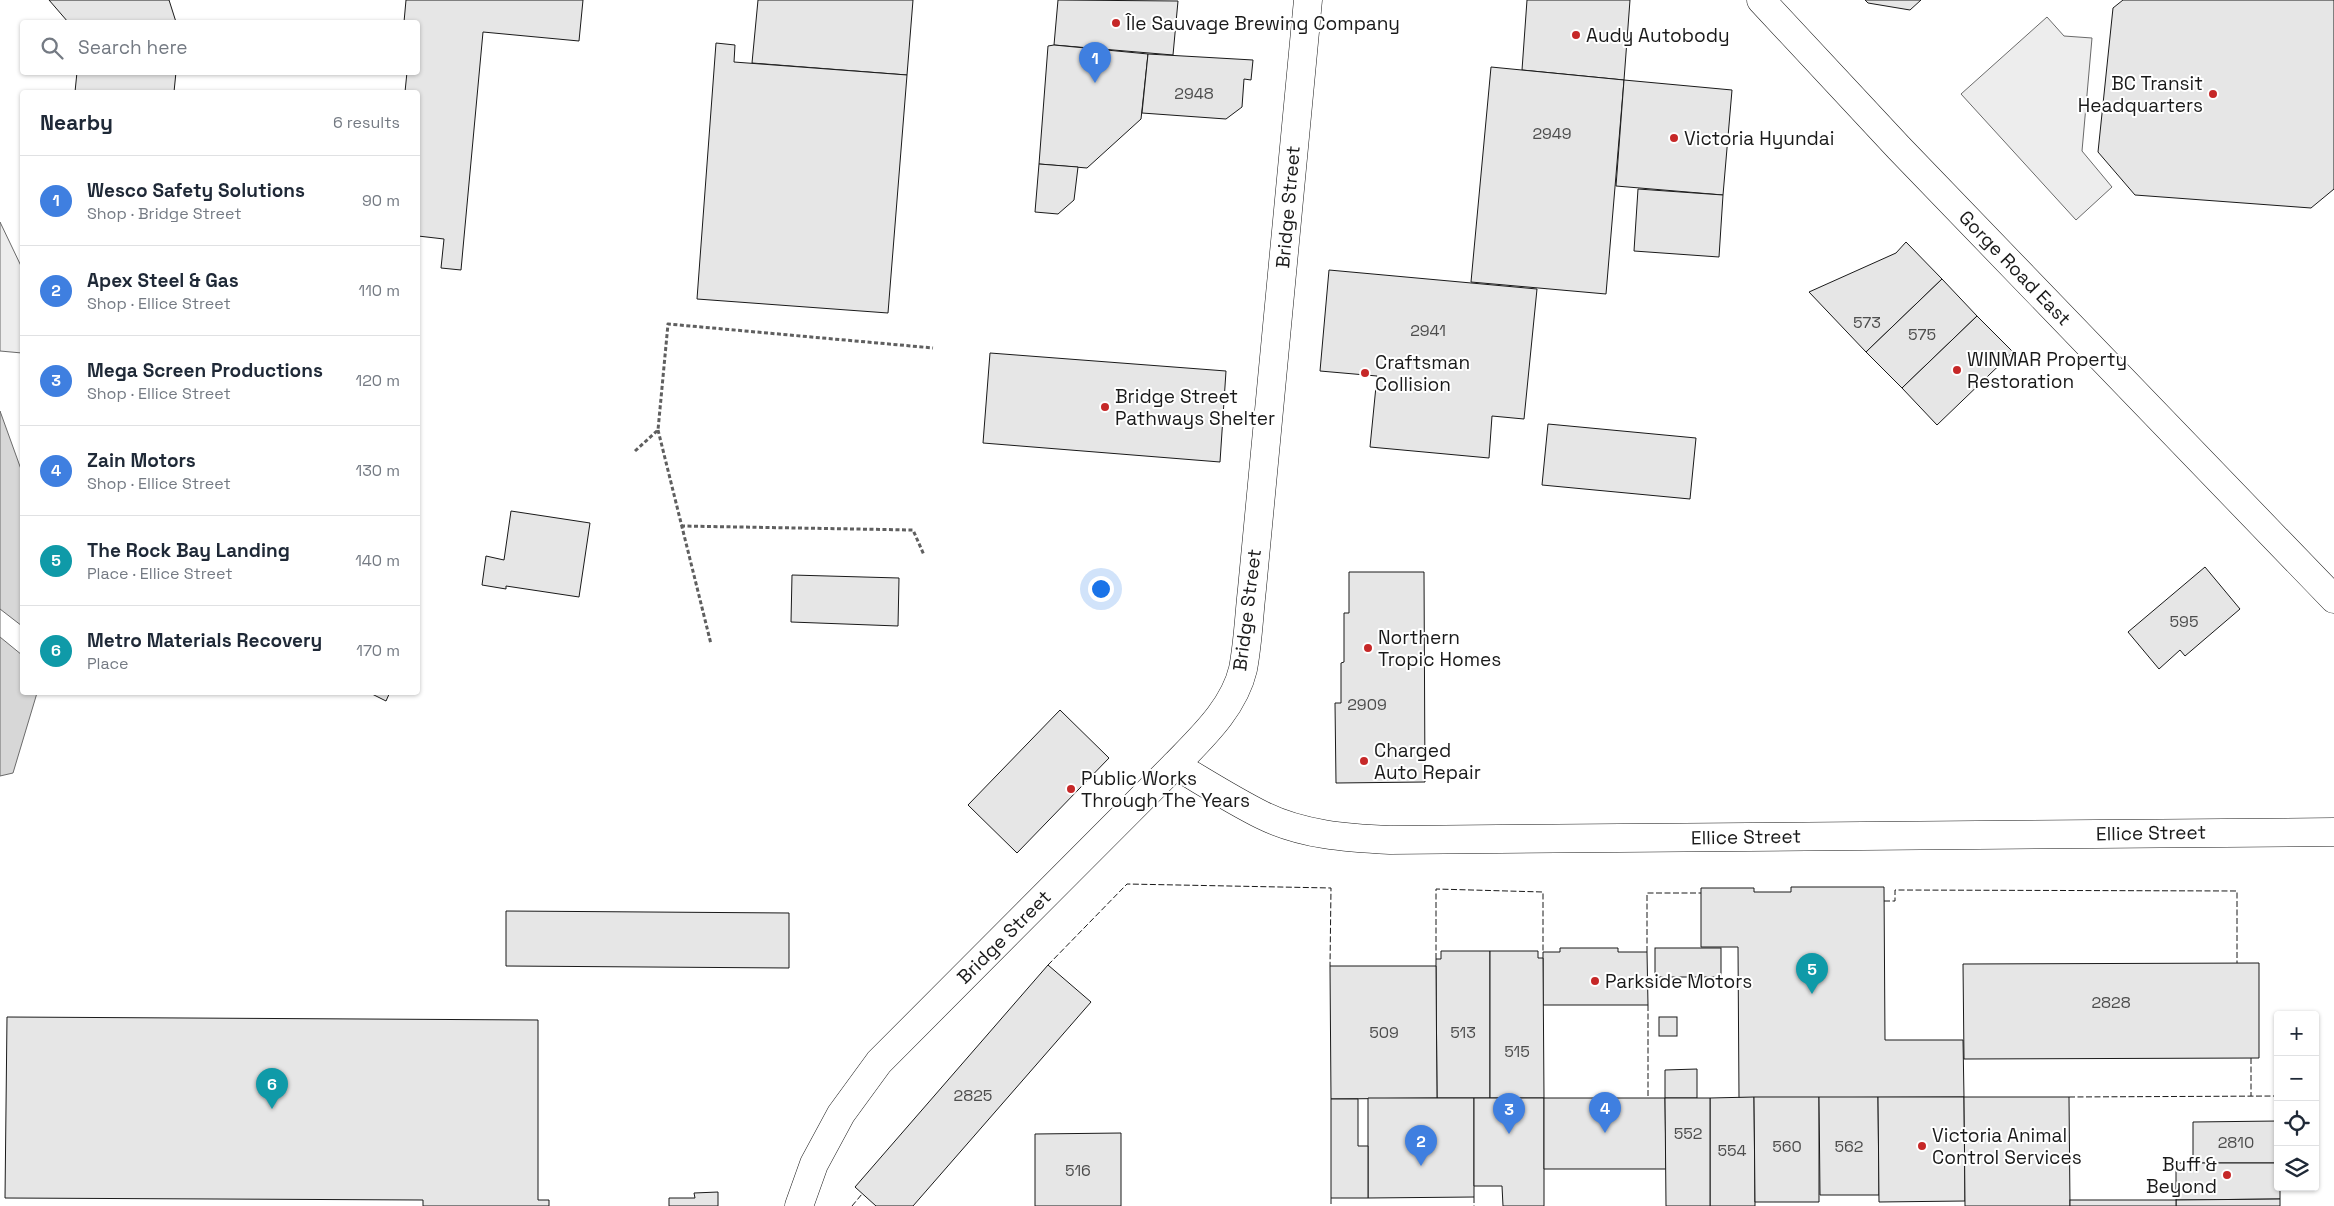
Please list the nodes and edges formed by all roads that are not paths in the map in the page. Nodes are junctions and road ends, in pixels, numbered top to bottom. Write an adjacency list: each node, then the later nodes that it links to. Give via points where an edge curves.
1 (1308, 0): 4 (street, Bridge Street, via 1242,670 1214,724)
2 (1761, 0): 3 (street, Gorge Road East)
3 (2334, 599)
4 (1175, 765): 5 (street, Ellice Street, via 1263,816 1293,827 1324,834 1390,840); 6 (street, Bridge Street, via 880,1062 841,1114 814,1164)
5 (2334, 832)
6 (799, 1206)

